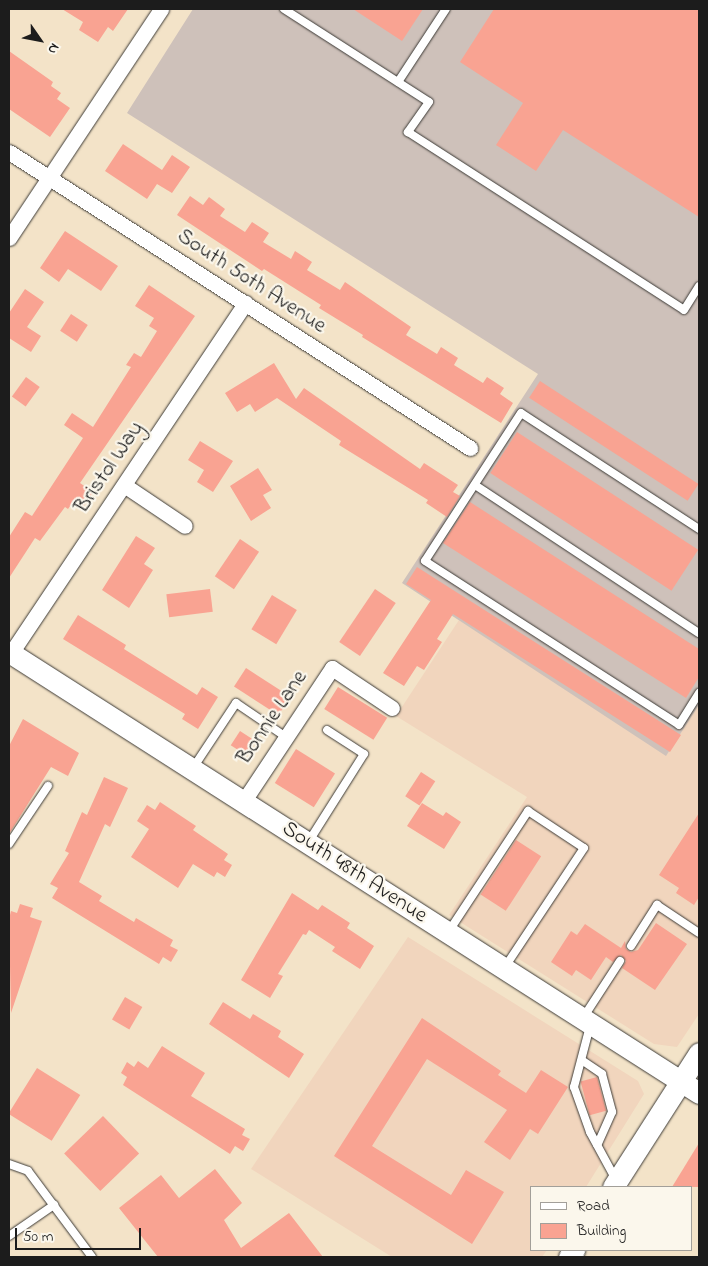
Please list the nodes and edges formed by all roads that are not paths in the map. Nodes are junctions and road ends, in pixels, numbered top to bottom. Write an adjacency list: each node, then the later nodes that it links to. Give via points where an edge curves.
1 (161, 9): 6 (street)
2 (284, 9): 4 (lane)
3 (446, 9): 4 (lane)
4 (398, 82): 8 (lane, via 428,102 408,132 684,310)
5 (9, 152): 6 (street, South 50th Avenue)
6 (49, 178): 7 (street); 9 (street, South 50th Avenue)
7 (9, 238)
8 (699, 286)
9 (245, 303): 10 (street, South 50th Avenue); 11 (street, Bristol Way)
10 (470, 448)
11 (124, 485): 13 (street); 16 (street, Bristol Way)
12 (475, 485): 14 (lane, via 521,413); 15 (lane); 17 (lane, via 426,561 679,725)
13 (185, 526)
14 (699, 528)
15 (699, 633)
16 (9, 654): 21 (street, South 48th Avenue)
17 (699, 693)
18 (392, 708): 20 (street, Bonnie Lane, via 332,668)
19 (327, 730): 24 (lane, via 364,754)
20 (286, 737): 21 (lane, via 236,703); 23 (street, Bonnie Lane)
21 (192, 769): 23 (street, South 48th Avenue)
22 (48, 786): 25 (lane)
23 (243, 802): 24 (street, South 48th Avenue)
24 (308, 843): 26 (street, South 48th Avenue)
25 (9, 844)
26 (448, 932): 30 (street, South 48th Avenue); 30 (lane, via 528,811 584,848)
27 (699, 933): 28 (lane, via 657,905)
28 (631, 946)
29 (620, 961): 31 (lane)
30 (504, 968): 31 (street, South 48th Avenue)
31 (586, 1021): 33 (lane); 34 (street, South 48th Avenue)
32 (699, 1053): 34 (street)
33 (583, 1061): 36 (lane, via 574,1087); 36 (lane, via 602,1074 612,1112)
34 (680, 1081): 35 (street, South 48th Avenue); 38 (street)
35 (699, 1093)
36 (597, 1145): 38 (lane)
37 (9, 1164): 39 (lane, via 28,1171)
38 (615, 1184)
39 (54, 1206): 40 (lane); 41 (lane)
40 (9, 1236)
41 (92, 1257)

